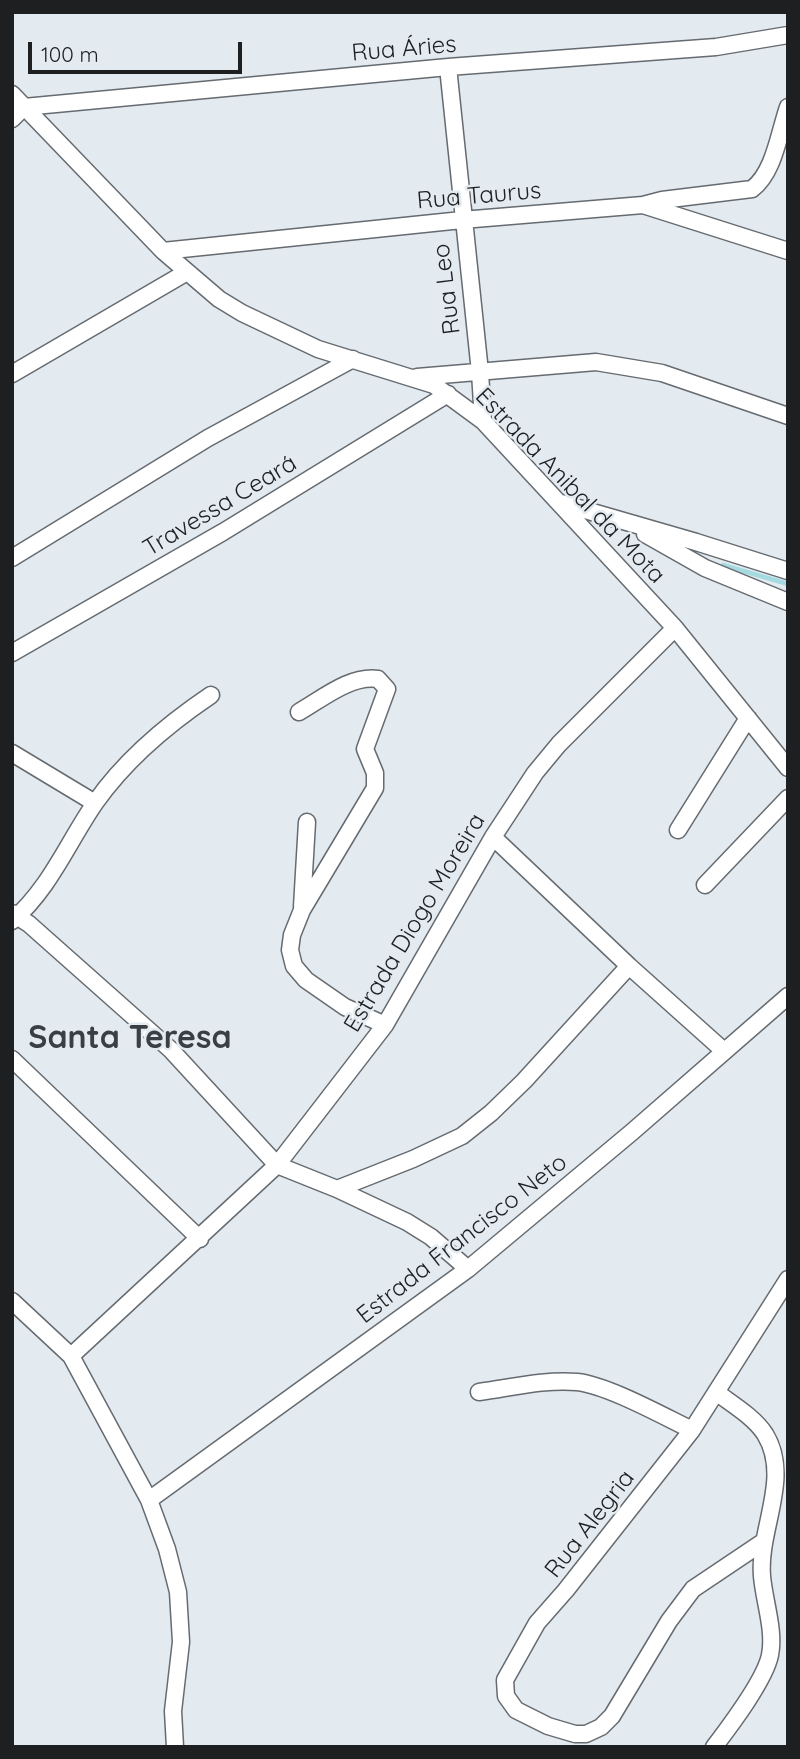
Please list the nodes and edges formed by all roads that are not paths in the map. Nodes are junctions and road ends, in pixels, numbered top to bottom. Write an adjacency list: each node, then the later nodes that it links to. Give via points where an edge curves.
1 (788, 35): 2 (street, Rua Áries, via 716,47)
2 (448, 67): 5 (street, Rua Áries); 7 (street, Rua Leo)
3 (12, 94): 5 (street, Estrada Anibal da Mota)
4 (788, 107): 6 (street, Rua Taurus, via 769,170 752,189)
5 (18, 113): 8 (street, Estrada Anibal da Mota)
6 (643, 205): 7 (street, Rua Taurus); 9 (street)
7 (462, 220): 8 (street, Rua Taurus); 12 (street, Rua Leo)
8 (163, 251): 10 (street, Estrada Anibal da Mota)
9 (788, 251)
10 (187, 272): 11 (street, Estrada Anibal da Mota, via 242,313 318,349); 13 (street)
11 (353, 359): 14 (street, Estrada Anibal da Mota); 20 (street, via 208,438)
12 (480, 372): 14 (street); 16 (street, via 596,362 623,365 662,373); 17 (street, Rua Leo)
13 (12, 374)
14 (413, 377): 15 (street, Estrada Anibal da Mota)
15 (448, 394): 17 (street, Estrada Anibal da Mota); 24 (street, Travessa Ceará, via 223,532)
16 (788, 416)
17 (483, 421): 18 (street, Estrada Anibal da Mota)
18 (559, 502): 19 (street); 23 (street, Estrada Anibal da Mota)
19 (619, 520): 21 (street); 22 (street, via 705,568)
20 (12, 558)
21 (788, 572)
22 (788, 602)
23 (675, 628): 27 (street, Estrada Anibal da Mota); 34 (street, Estrada Diogo Moreira, via 559,744)
24 (12, 653)
25 (211, 695): 31 (street, via 162,731)
26 (299, 712): 36 (street, via 354,681 369,678 377,679 385,697 365,749 375,773 375,788)
27 (748, 718): 29 (street, Estrada Anibal da Mota); 33 (street)
28 (12, 753): 31 (street)
29 (788, 768)
30 (788, 798): 35 (street)
31 (95, 803): 37 (street, via 45,887)
32 (307, 822): 36 (street)
33 (678, 830)
34 (493, 837): 38 (street); 40 (street, Estrada Diogo Moreira)
35 (705, 885)
36 (302, 910): 40 (street, via 292,935 294,966 345,1007)
37 (14, 917): 43 (street, via 29,924 171,1051)
38 (629, 966): 41 (street); 44 (street, via 524,1081 462,1136)
39 (786, 1002): 41 (street, Estrada Francisco Neto)
40 (385, 1025): 43 (street, Estrada Diogo Moreira)
41 (723, 1051): 46 (street, Estrada Francisco Neto)
42 (12, 1059): 45 (street)
43 (277, 1165): 44 (street); 45 (street, Estrada Diogo Moreira)
44 (337, 1189): 46 (street, via 407,1222)
45 (200, 1239): 49 (street, Estrada Diogo Moreira)
46 (468, 1269): 53 (street, Estrada Francisco Neto)
47 (788, 1279): 51 (street, Rua Alegria)
48 (12, 1301): 49 (street)
49 (71, 1356): 53 (street)
50 (479, 1392): 52 (street, via 580,1382)
51 (716, 1392): 52 (street, Rua Alegria); 54 (street, via 764,1433 771,1450 774,1495)
52 (692, 1430): 54 (street, Rua Alegria, via 537,1623 505,1680 506,1696 516,1710 533,1720 575,1734 601,1727 693,1589)
53 (149, 1500): 55 (street, via 178,1592 181,1642 173,1711)
54 (763, 1542): 56 (street, via 761,1574 770,1656)
55 (176, 1747)
56 (714, 1747)

